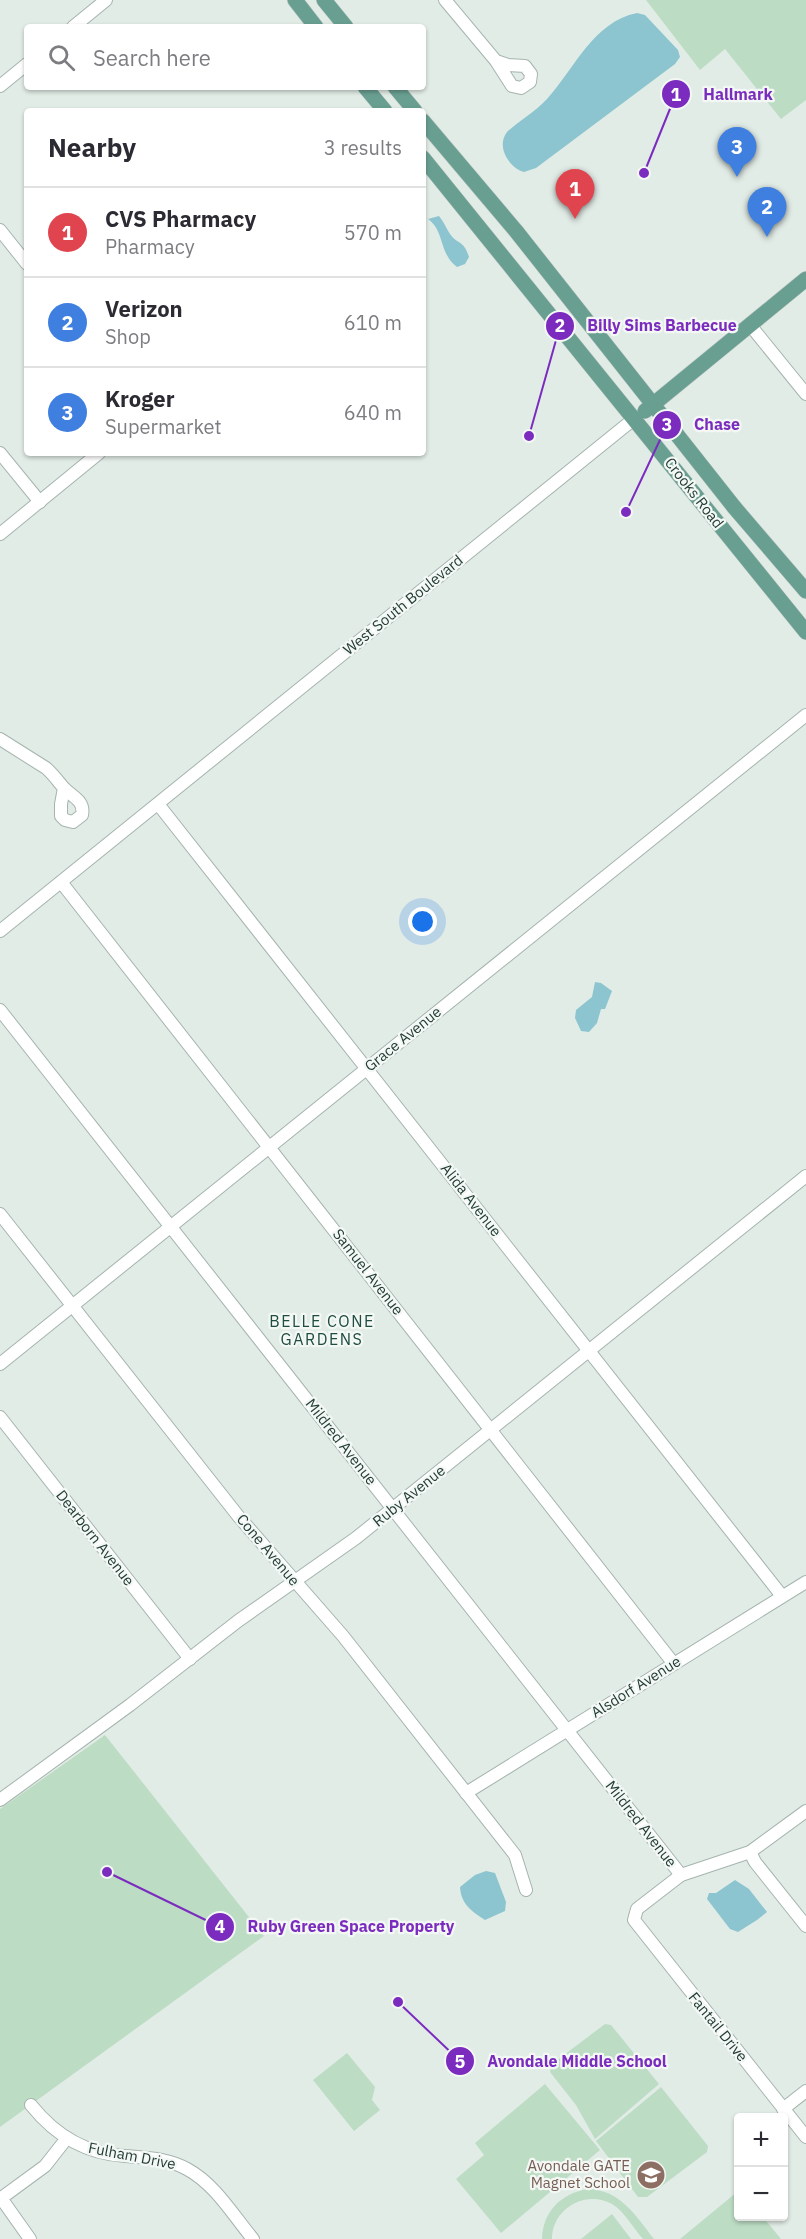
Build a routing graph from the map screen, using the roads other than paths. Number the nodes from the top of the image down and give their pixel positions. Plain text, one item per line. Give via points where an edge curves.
1 (106, 0) edge
2 (294, 0) edge
3 (324, 0) edge
4 (445, 0) edge
5 (77, 24) edge
6 (314, 24) edge
7 (344, 24) edge
8 (496, 61) dead end
9 (24, 66) edge
10 (0, 86) edge
11 (368, 90) edge
12 (398, 90) edge
13 (382, 108) edge
14 (412, 108) edge
15 (426, 125) edge
16 (426, 162) edge
17 (496, 207) junction
18 (471, 216) junction
19 (0, 230) edge
20 (24, 260) edge
21 (806, 279) edge
22 (750, 325) junction
23 (625, 370) junction
24 (603, 379) junction
25 (806, 394) edge
26 (653, 405) junction
27 (635, 418) junction
28 (686, 446) junction
29 (0, 453) edge
30 (664, 454) junction
31 (95, 456) edge
32 (40, 501) junction
33 (0, 534) edge
34 (806, 591) edge
35 (804, 629) edge
36 (806, 715) edge
37 (0, 739) edge
38 (64, 788) dead end
39 (158, 804) junction
40 (61, 882) junction
41 (0, 931) edge
42 (0, 1010) edge
43 (367, 1068) junction
44 (269, 1147) junction
45 (806, 1176) edge
46 (0, 1214) edge
47 (171, 1227) junction
48 (72, 1306) junction
49 (590, 1350) junction
50 (0, 1364) edge
51 (0, 1417) edge
52 (492, 1429) junction
53 (393, 1509) junction
54 (806, 1581) edge
55 (294, 1582) junction
56 (782, 1596) junction
57 (190, 1659) junction
58 (674, 1664) junction
59 (567, 1730) junction
60 (466, 1793) junction
61 (0, 1800) edge
62 (806, 1810) edge
63 (750, 1852) junction
64 (681, 1875) junction
65 (526, 1890) dead end
66 (806, 1926) edge
67 (806, 2091) edge
68 (31, 2105) dead end
69 (783, 2109) junction
70 (67, 2138) junction
71 (806, 2138) edge
72 (1, 2199) edge
73 (30, 2239) edge
74 (253, 2239) edge

1 - 5 street
2 - 6 main road
3 - 7 main road
4 - 8 street
9 - 10 street
11 - 13 main road
12 - 14 main road
15 - 17 main road, Crooks Road
16 - 18 main road, Crooks Road
17 - 18 main road via 480,206
17 - 23 main road, Crooks Road
18 - 24 main road, Crooks Road
19 - 20 street
21 - 22 main road, West South Boulevard
22 - 25 street
22 - 26 main road, West South Boulevard
23 - 24 main road via 614,380
23 - 26 main road, Crooks Road
24 - 27 main road, Crooks Road
26 - 27 main road, West South Boulevard
26 - 28 main road, Crooks Road
27 - 30 main road, Crooks Road
27 - 39 street, West South Boulevard
28 - 30 main road via 674,445
28 - 34 main road, Crooks Road
29 - 32 street
30 - 35 main road, Crooks Road
31 - 32 street
32 - 33 street
36 - 43 street, Grace Avenue
37 - 38 street via 46,768
39 - 40 street, West South Boulevard
39 - 43 street, Alida Avenue
40 - 41 street, West South Boulevard
40 - 44 street, Samuel Avenue
42 - 47 street, Mildred Avenue
43 - 44 street, Grace Avenue
43 - 49 street, Alida Avenue
44 - 47 street, Grace Avenue
44 - 52 street, Samuel Avenue
45 - 49 street, Ruby Avenue
46 - 48 street, Cone Avenue
47 - 48 street, Grace Avenue
47 - 53 street, Mildred Avenue
48 - 50 street, Grace Avenue
48 - 55 street, Cone Avenue
49 - 52 street, Ruby Avenue
49 - 56 street, Alida Avenue
51 - 57 street, Dearborn Avenue
52 - 53 street, Ruby Avenue
52 - 58 street, Samuel Avenue
53 - 55 street, Ruby Avenue
53 - 59 street, Mildred Avenue
54 - 56 street, Alsdorf Avenue
55 - 57 street, Ruby Avenue
55 - 60 street, Cone Avenue via 350,1645
56 - 58 street, Alsdorf Avenue
57 - 61 street, Ruby Avenue
58 - 59 street, Alsdorf Avenue
59 - 60 street, Alsdorf Avenue
59 - 64 street, Mildred Avenue
60 - 65 street, Cone Avenue via 515,1855
62 - 63 street
63 - 64 street
63 - 66 street
64 - 69 street, Fantail Drive via 637,1909 635,1924
67 - 69 street
68 - 70 street, Fulham Drive
69 - 71 street, Fantail Drive
70 - 72 street via 45,2166
70 - 74 street, Fulham Drive via 93,2150 157,2158 188,2169 215,2192
72 - 73 street

